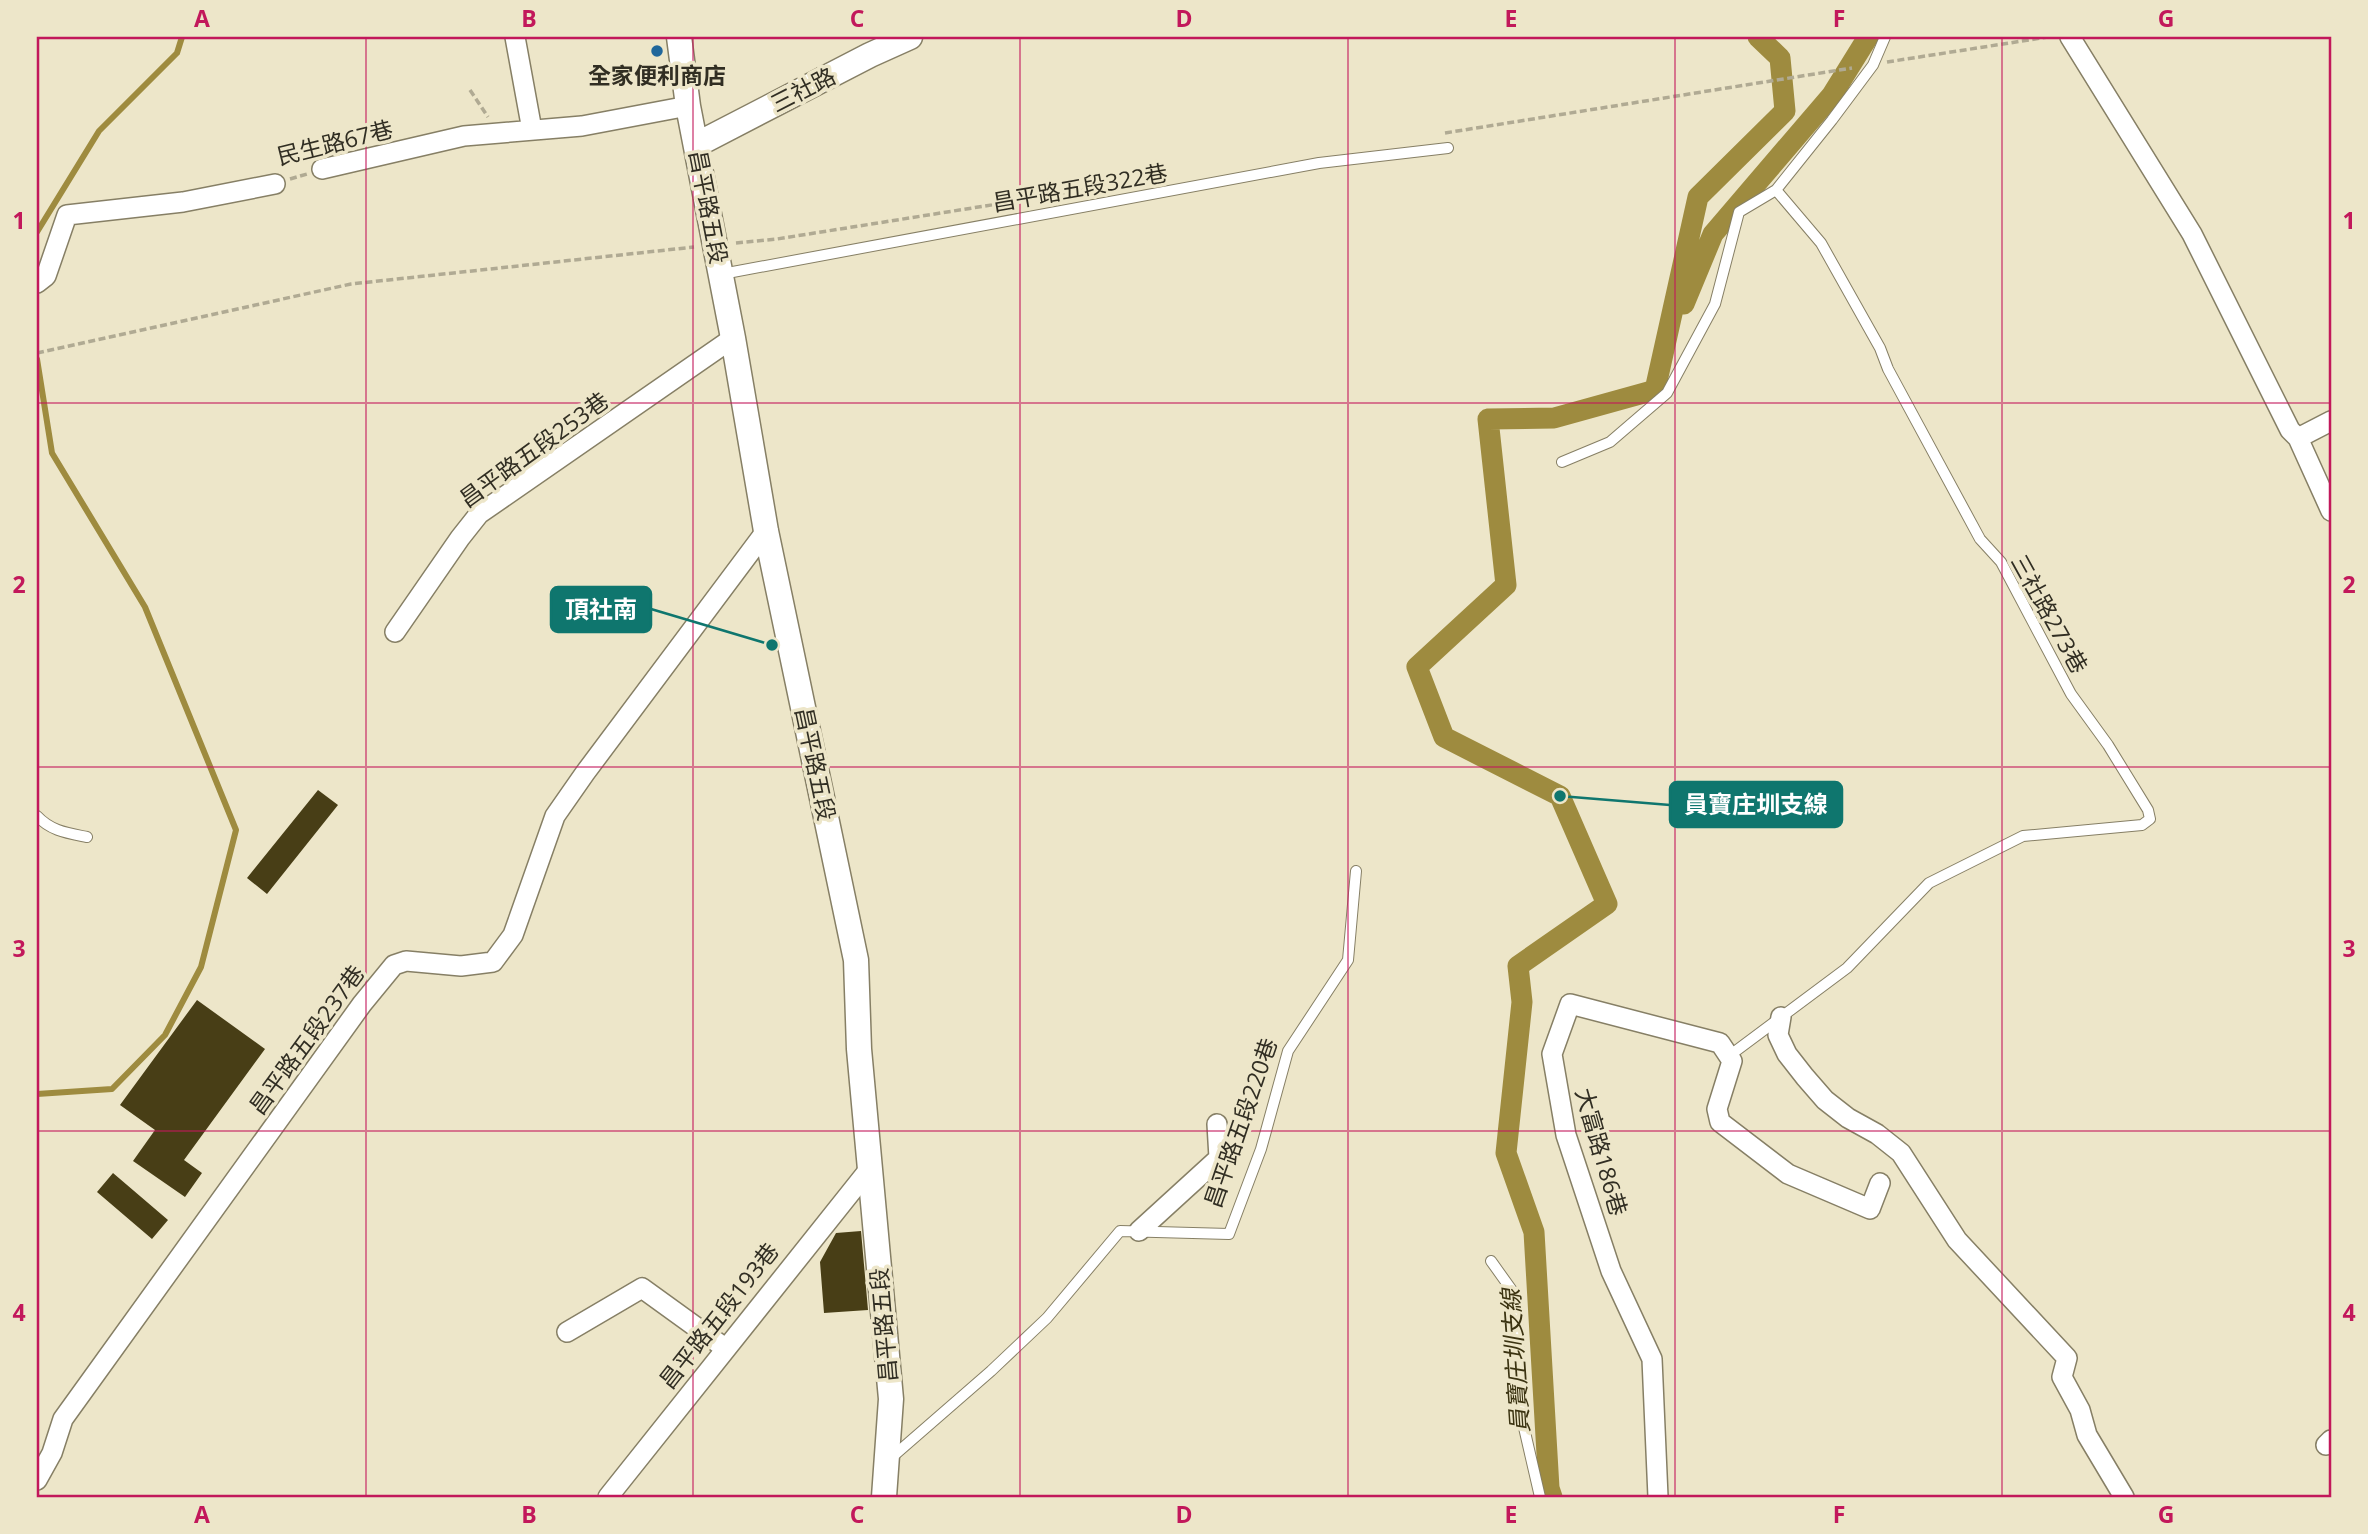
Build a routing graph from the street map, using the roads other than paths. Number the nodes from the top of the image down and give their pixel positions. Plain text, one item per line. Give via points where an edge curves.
1 (515, 37) edge
2 (680, 37) edge
3 (911, 37) edge
4 (1885, 37) edge
5 (2070, 37) edge
6 (688, 106) junction
7 (532, 130) junction
8 (696, 145) junction
9 (1448, 148) dead end
10 (322, 169) road end
11 (275, 184) road end
12 (1776, 190) junction
13 (721, 274) junction
14 (37, 283) edge
15 (733, 338) junction
16 (2331, 421) edge
17 (2298, 438) junction
18 (1562, 462) dead end
19 (2331, 511) edge
20 (766, 531) junction
21 (396, 632) dead end
22 (37, 816) edge
23 (87, 836) dead end
24 (1356, 871) dead end
25 (1781, 1017) junction
26 (1729, 1056) junction
27 (1217, 1124) dead end
28 (870, 1167) junction
29 (1880, 1183) dead end
30 (1139, 1231) junction
31 (1491, 1261) dead end
32 (567, 1332) dead end
33 (724, 1348) junction
34 (888, 1460) junction
35 (37, 1480) edge
36 (608, 1497) edge
37 (884, 1497) edge
38 (1540, 1497) edge
39 (1657, 1497) edge
40 (2124, 1497) edge

1 - 7 street
2 - 6 street, 昌平路五段
3 - 8 street, 三社路
4 - 12 lane via 1873,65
5 - 17 street via 2192,234
6 - 7 street, 民生路67巷 via 582,127
6 - 8 street, 昌平路五段
7 - 10 street, 民生路67巷 via 464,136
8 - 13 street, 昌平路五段
9 - 13 lane, 昌平路五段322巷 via 1319,163
11 - 14 street, 民生路67巷 via 183,202 67,215 46,276
12 - 18 lane via 1739,212 1715,304 1667,393 1610,442
12 - 25 lane, 三社路273巷 via 1821,243 1980,539 2001,562 2071,695 2108,745 2150,819 2142,825 2023,836 1930,883 1847,968
13 - 15 street, 昌平路五段
15 - 20 street, 昌平路五段
15 - 21 street, 昌平路五段253巷 via 480,514
16 - 17 street
17 - 19 street
20 - 28 street, 昌平路五段 via 856,960
20 - 35 street, 昌平路五段237巷 via 555,816 513,935 493,962 461,966 406,961 394,965 63,1419
22 - 23 lane via 62,832
24 - 30 lane, 昌平路五段220巷 via 1348,960 1288,1051 1261,1149 1229,1234
25 - 26 lane
25 - 40 street via 1778,1035 1805,1077 1825,1100 1901,1153 1957,1240 2067,1358 2062,1377 2087,1435
26 - 29 street via 1732,1061 1717,1109 1720,1122 1788,1174 1870,1209
26 - 39 street, 大富路186巷 via 1720,1043 1570,1004 1552,1054 1566,1135 1606,1258 1652,1359
27 - 30 street, 昌平路五段220巷 via 1219,1158
28 - 33 street, 昌平路五段193巷
28 - 34 street, 昌平路五段 via 891,1399
30 - 34 lane, 昌平路五段220巷 via 1120,1231 1047,1318
31 - 38 lane via 1516,1296 1522,1419
32 - 33 street via 642,1288
33 - 36 street, 昌平路五段193巷
34 - 37 street, 昌平路五段

